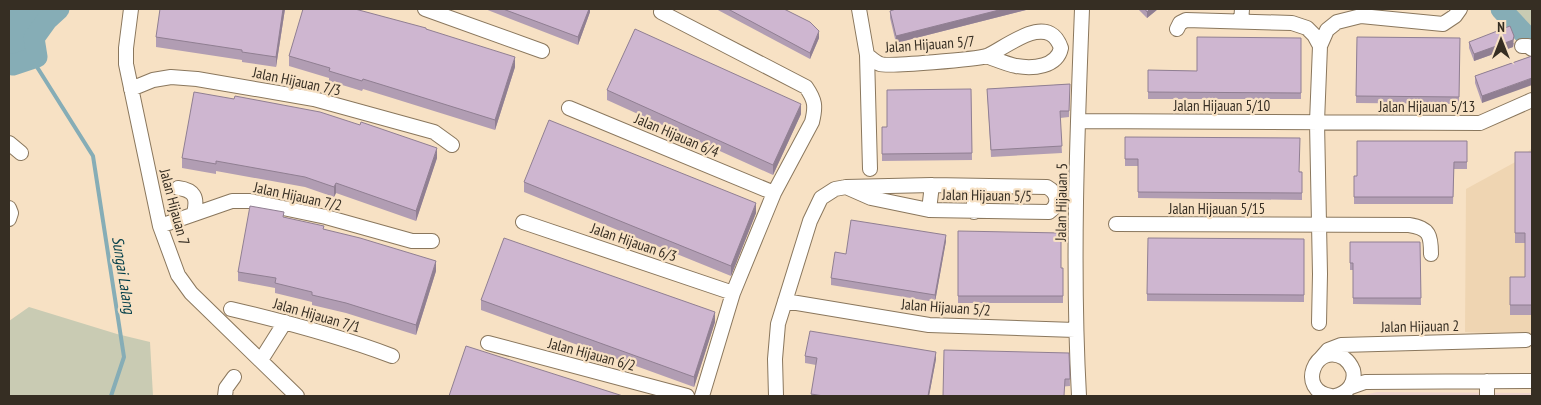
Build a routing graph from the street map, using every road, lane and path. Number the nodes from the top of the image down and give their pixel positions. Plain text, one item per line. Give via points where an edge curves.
1 (131, 9) edge
2 (425, 9) edge
3 (859, 9) edge
4 (1082, 9) edge
5 (1460, 9) edge
6 (661, 12) dead end
7 (1242, 15) edge
8 (1177, 29) dead end
9 (1320, 46) junction
10 (542, 51) dead end
11 (867, 55) junction
12 (986, 56) junction
13 (132, 89) junction
14 (1532, 100) edge
15 (569, 108) dead end
16 (1078, 122) junction
17 (1317, 122) junction
18 (9, 143) edge
19 (452, 145) dead end
20 (21, 153) dead end
21 (870, 169) dead end
22 (932, 185) junction
23 (846, 186) junction
24 (974, 186) junction
25 (178, 188) dead end
26 (774, 193) junction
27 (9, 208) edge
28 (929, 210) junction
29 (974, 212) junction
30 (194, 213) junction
31 (9, 219) edge
32 (523, 222) dead end
33 (1116, 224) dead end
34 (1319, 225) junction
35 (160, 226) junction
36 (432, 242) dead end
37 (1431, 254) dead end
38 (733, 293) junction
39 (785, 301) junction
40 (232, 309) dead end
41 (285, 322) junction
42 (1319, 323) dead end
43 (1075, 330) junction
44 (1526, 340) dead end
45 (488, 343) dead end
46 (392, 356) dead end
47 (1321, 358) junction
48 (261, 360) junction
49 (234, 377) dead end
50 (1487, 381) junction
51 (1532, 381) edge
52 (1351, 386) junction
53 (1324, 395) edge
54 (224, 396) edge
55 (297, 396) edge
56 (687, 396) edge
57 (702, 396) edge
58 (776, 396) edge
59 (1079, 396) edge
60 (1336, 396) edge
61 (1487, 396) edge

1 - 13 street, Jalan Hijauan 7 via 126,64
2 - 10 street
3 - 11 street, Jalan Hijauan 5/7
4 - 16 street, Jalan Hijauan 5
5 - 9 street via 1443,24 1361,16 1337,22 1327,30
6 - 26 street via 806,87 813,96 812,122
7 - 8 street via 1186,20
7 - 9 street via 1307,28
9 - 17 street
11 - 12 street, Jalan Hijauan 5/7 via 880,64 889,65
11 - 21 street
12 - 12 street, Jalan Hijauan 5/7 via 1012,40 1041,32 1055,36 1061,48 1056,60 1050,64 1032,66 1016,66
13 - 19 street, Jalan Hijauan 7/3 via 171,77 217,82 314,99 434,132
13 - 35 street, Jalan Hijauan 7
14 - 17 street, Jalan Hijauan 5/13 via 1480,123
15 - 26 street, Jalan Hijauan 6/4
16 - 17 street, Jalan Hijauan 5/10
16 - 43 street, Jalan Hijauan 5
17 - 34 street
18 - 20 street
22 - 23 street, Jalan Hijauan 5/5
22 - 24 street, Jalan Hijauan 5/5
22 - 28 street
23 - 28 street, Jalan Hijauan 5/5 via 871,198
23 - 39 street, Jalan Hijauan 5/5 via 821,198 810,221
24 - 29 street
24 - 29 street, Jalan Hijauan 5/5 via 1047,187 1053,191 1057,201 1048,212
25 - 30 street via 187,189 194,195 197,204
26 - 38 street
27 - 31 street
28 - 29 street, Jalan Hijauan 5/5
30 - 35 street, Jalan Hijauan 7/2
30 - 36 street, Jalan Hijauan 7/2 via 232,201 250,201 326,217 412,241
32 - 38 street, Jalan Hijauan 6/3
33 - 34 street, Jalan Hijauan 5/15
34 - 37 street, Jalan Hijauan 5/15 via 1419,226 1428,232
34 - 42 street
35 - 48 street, Jalan Hijauan 7 via 178,275 191,293
38 - 57 street
39 - 43 street, Jalan Hijauan 5/2 via 929,325
39 - 58 street, Jalan Hijauan 5/5 via 775,345
40 - 41 street, Jalan Hijauan 7/1
41 - 46 street, Jalan Hijauan 7/1
41 - 48 street
43 - 59 street, Jalan Hijauan 5
44 - 47 street, Jalan Hijauan 2 via 1340,345 1328,350
45 - 56 street, Jalan Hijauan 6/2
47 - 52 street via 1334,355 1347,360 1354,373
47 - 53 street via 1312,376
48 - 55 street, Jalan Hijauan 7
49 - 54 street
50 - 51 street
50 - 52 street via 1365,382
50 - 61 street
52 - 60 street

